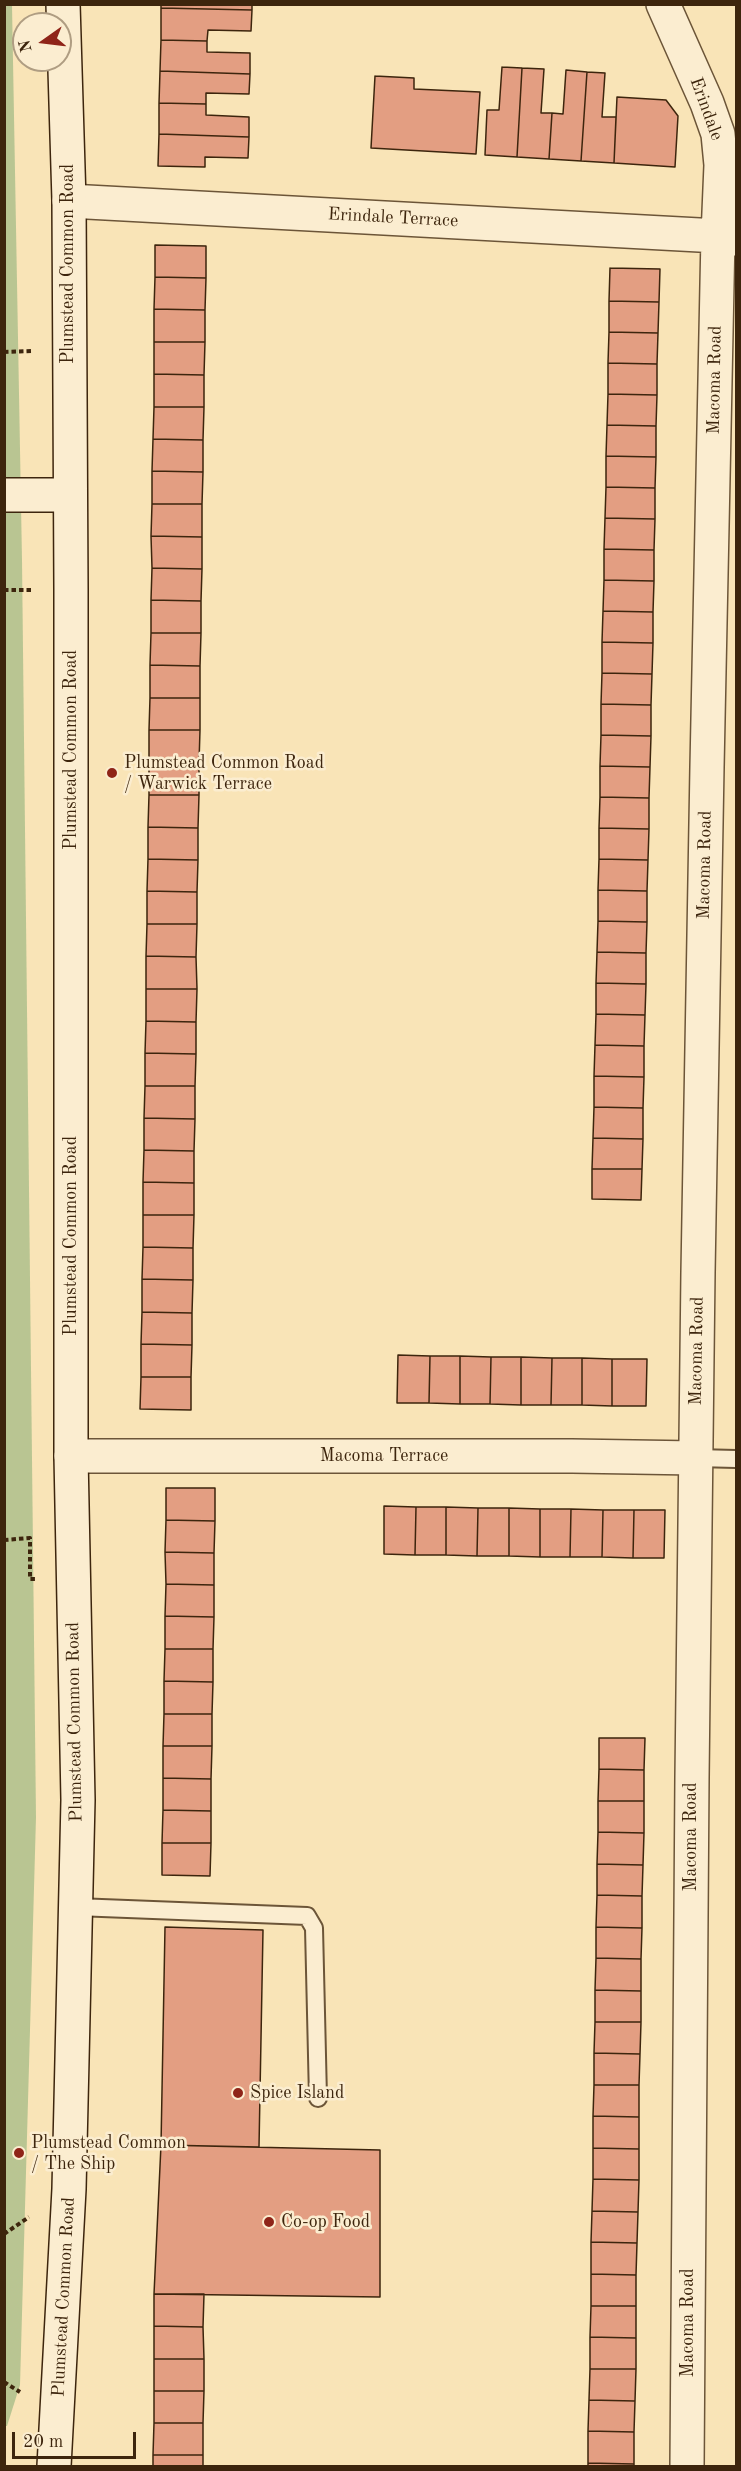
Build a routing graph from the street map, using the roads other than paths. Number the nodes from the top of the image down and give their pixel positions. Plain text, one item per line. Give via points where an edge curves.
1 (63, 4) edge
2 (663, 4) edge
3 (69, 201) junction
4 (727, 238) edge
5 (4, 495) edge
6 (70, 495) junction
7 (71, 1456) junction
8 (696, 1458) junction
9 (736, 1459) edge
10 (76, 1907) junction
11 (318, 2098) dead end
12 (54, 2466) edge
13 (687, 2466) edge

1 - 3 street, Plumstead Common Road
2 - 4 street, Erindale via 718,134
3 - 4 street, Erindale Terrace
3 - 6 street, Plumstead Common Road
4 - 8 street, Macoma Road via 706,768
5 - 6 street
6 - 7 street, Plumstead Common Road
7 - 8 street, Macoma Terrace
7 - 10 street, Plumstead Common Road via 78,1800
8 - 9 lane
8 - 13 street, Macoma Road
10 - 11 lane via 307,1916 314,1928
10 - 12 street, Plumstead Common Road via 69,2201

